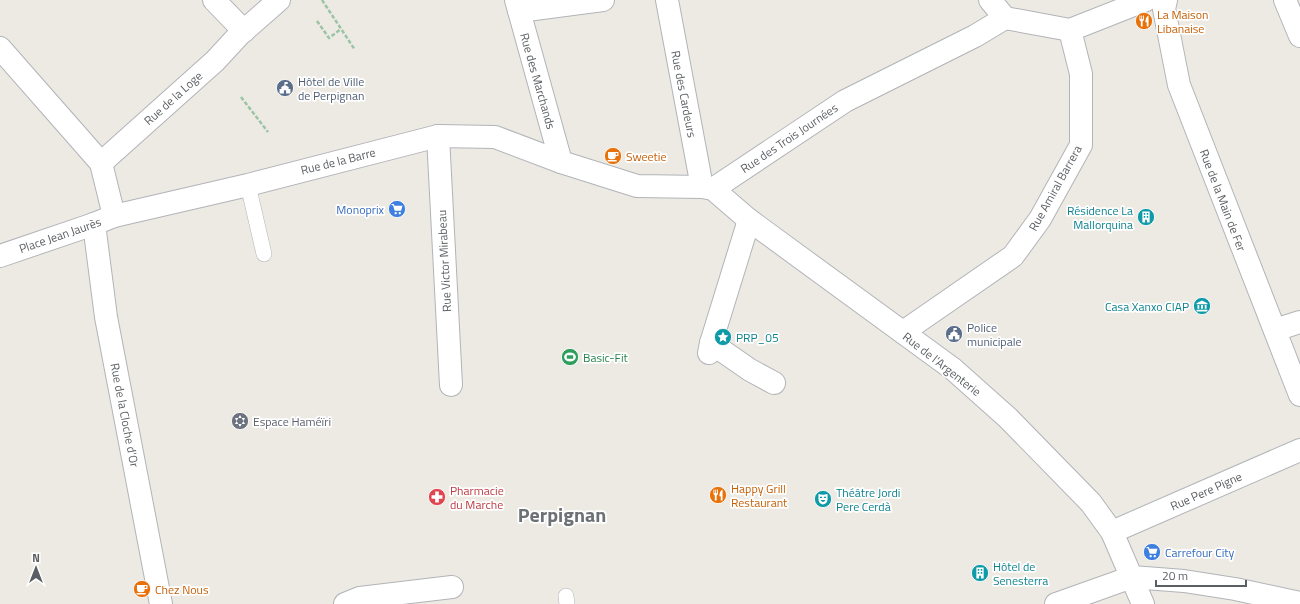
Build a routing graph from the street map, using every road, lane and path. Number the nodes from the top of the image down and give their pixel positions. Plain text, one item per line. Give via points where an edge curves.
1 (214, 0) edge
2 (279, 0) edge
3 (322, 0) edge
4 (603, 0) edge
5 (667, 0) edge
6 (990, 0) edge
7 (1146, 0) edge
8 (1166, 0) edge
9 (1285, 0) edge
10 (517, 6) edge
11 (1005, 18) junction
12 (317, 21) dead end
13 (341, 29) junction
14 (1070, 30) junction
15 (244, 31) junction
16 (1300, 36) edge
17 (0, 48) edge
18 (355, 50) dead end
19 (241, 97) dead end
20 (268, 132) dead end
21 (438, 136) junction
22 (561, 162) junction
23 (101, 163) junction
24 (248, 185) junction
25 (707, 188) junction
26 (114, 216) junction
27 (749, 220) junction
28 (94, 224) junction
29 (264, 254) dead end
30 (0, 256) edge
31 (1300, 322) edge
32 (1275, 330) junction
33 (903, 332) junction
34 (774, 383) dead end
35 (451, 385) dead end
36 (1300, 395) edge
37 (1300, 450) edge
38 (1112, 532) junction
39 (1132, 577) junction
40 (452, 587) dead end
41 (389, 599) edge
42 (161, 604) edge
43 (344, 604) edge
44 (1056, 604) edge
45 (1142, 604) edge
46 (1300, 604) edge

1 - 15 street
2 - 15 street, Rue de la Loge
3 - 13 path
4 - 10 street
5 - 25 street, Rue des Cardeurs
6 - 11 street
7 - 14 street
8 - 32 street, Rue de la Main de Fer via 1164,9 1179,85
9 - 16 street
10 - 22 street, Rue des Marchands
11 - 14 street
11 - 25 street, Rue des Trois Journées via 976,36 845,101
12 - 13 path via 329,38
13 - 18 path
14 - 33 street, Rue Amiral Barrera via 1082,74 1081,146 1040,219 1013,256
15 - 23 street, Rue de la Loge
17 - 23 street
19 - 20 path
21 - 22 street, Rue de la Barre via 496,137
21 - 24 street, Rue de la Barre
21 - 35 street, Rue Victor Mirabeau
22 - 25 street via 637,186
23 - 26 street, Place Jean Jaurès
24 - 26 street, Rue de la Barre
24 - 29 lane
25 - 27 street, Rue de l'Argenterie
26 - 28 street, Place Jean Jaurès
27 - 33 street, Rue de l'Argenterie
27 - 34 street via 710,348
28 - 30 street, Place Jean Jaurès
28 - 42 street, Rue de la Cloche d'Or via 106,317
31 - 32 street
32 - 36 street, Rue de la Main de Fer
33 - 38 street, Rue de l'Argenterie via 953,369 1008,418 1092,503
37 - 38 street, Rue Pere Pigne
38 - 39 street, Rue de l'Argenterie
39 - 44 street
39 - 45 street, Rue de l'Argenterie
39 - 46 street via 1184,581 1235,589
40 - 41 street
41 - 43 street via 360,598

